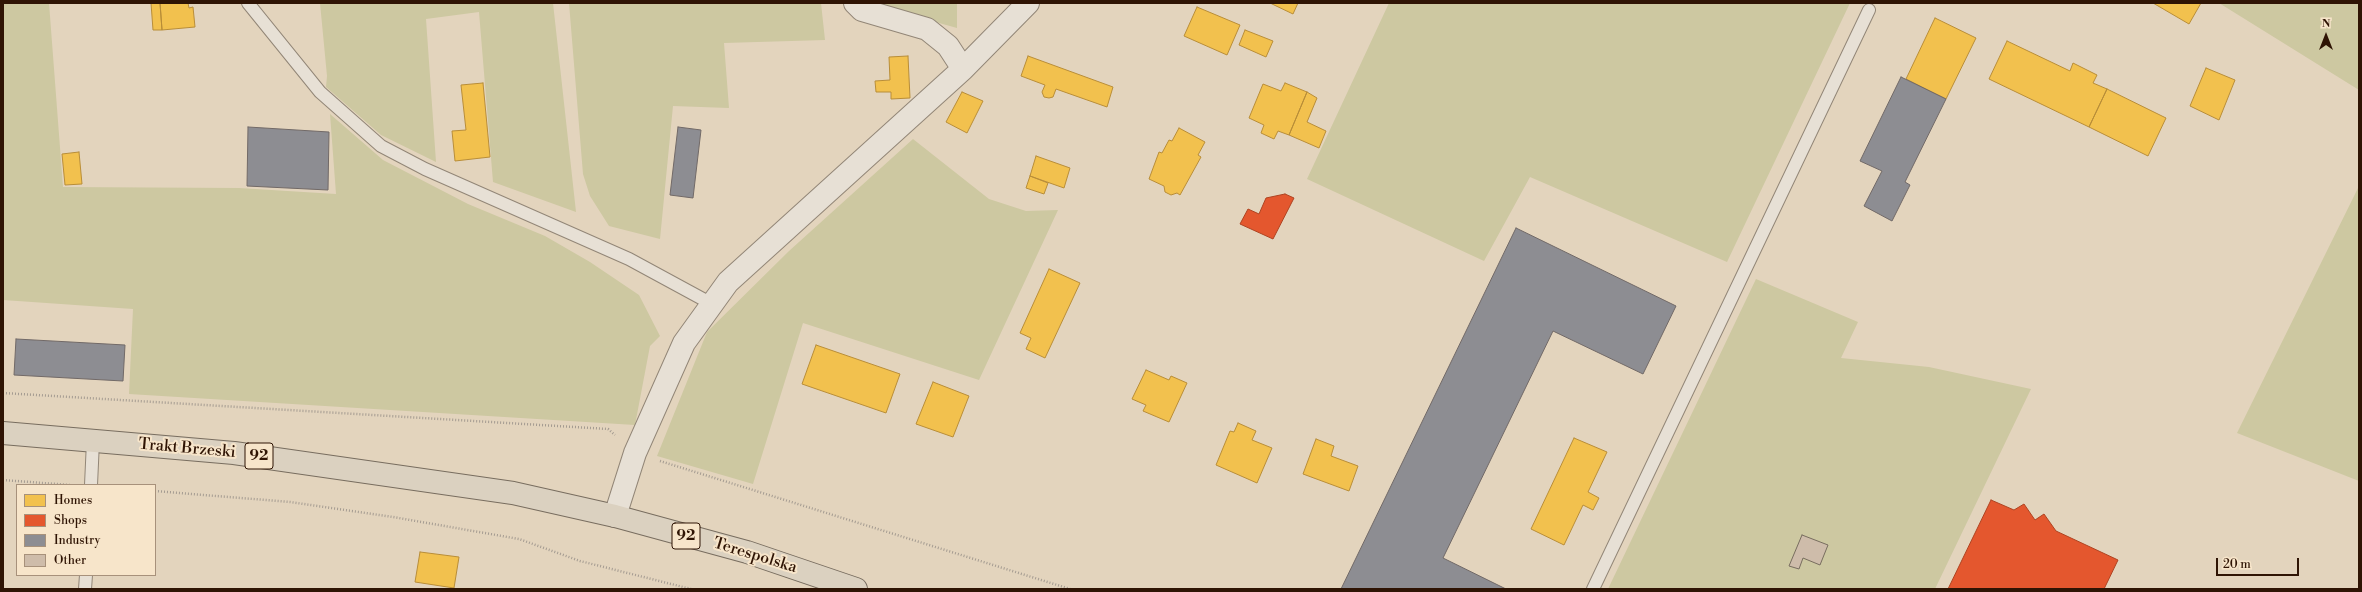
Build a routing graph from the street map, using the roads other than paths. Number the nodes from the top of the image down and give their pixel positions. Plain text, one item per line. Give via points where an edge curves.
1 (248, 3) edge
2 (855, 3) edge
3 (1028, 3) edge
4 (1869, 10) dead end
5 (962, 69) junction
6 (712, 304) junction
7 (3, 433) edge
8 (93, 441) junction
9 (91, 484) edge
10 (513, 493) joint
11 (615, 516) junction
12 (86, 576) edge
13 (85, 589) edge
14 (856, 589) edge
15 (1593, 589) edge

1 - 6 lane via 320,92 381,146 425,169 629,259
2 - 5 street via 862,10 927,29 948,46
3 - 5 street
4 - 15 lane
5 - 6 street via 728,282
6 - 11 street via 684,343 634,453
7 - 8 main road, Trakt Brzeski / 92
8 - 9 lane
8 - 10 main road, Trakt Brzeski / 92 via 234,453
10 - 11 main road, Terespolska / 92
11 - 14 main road, Terespolska / 92 via 747,552
12 - 13 lane

